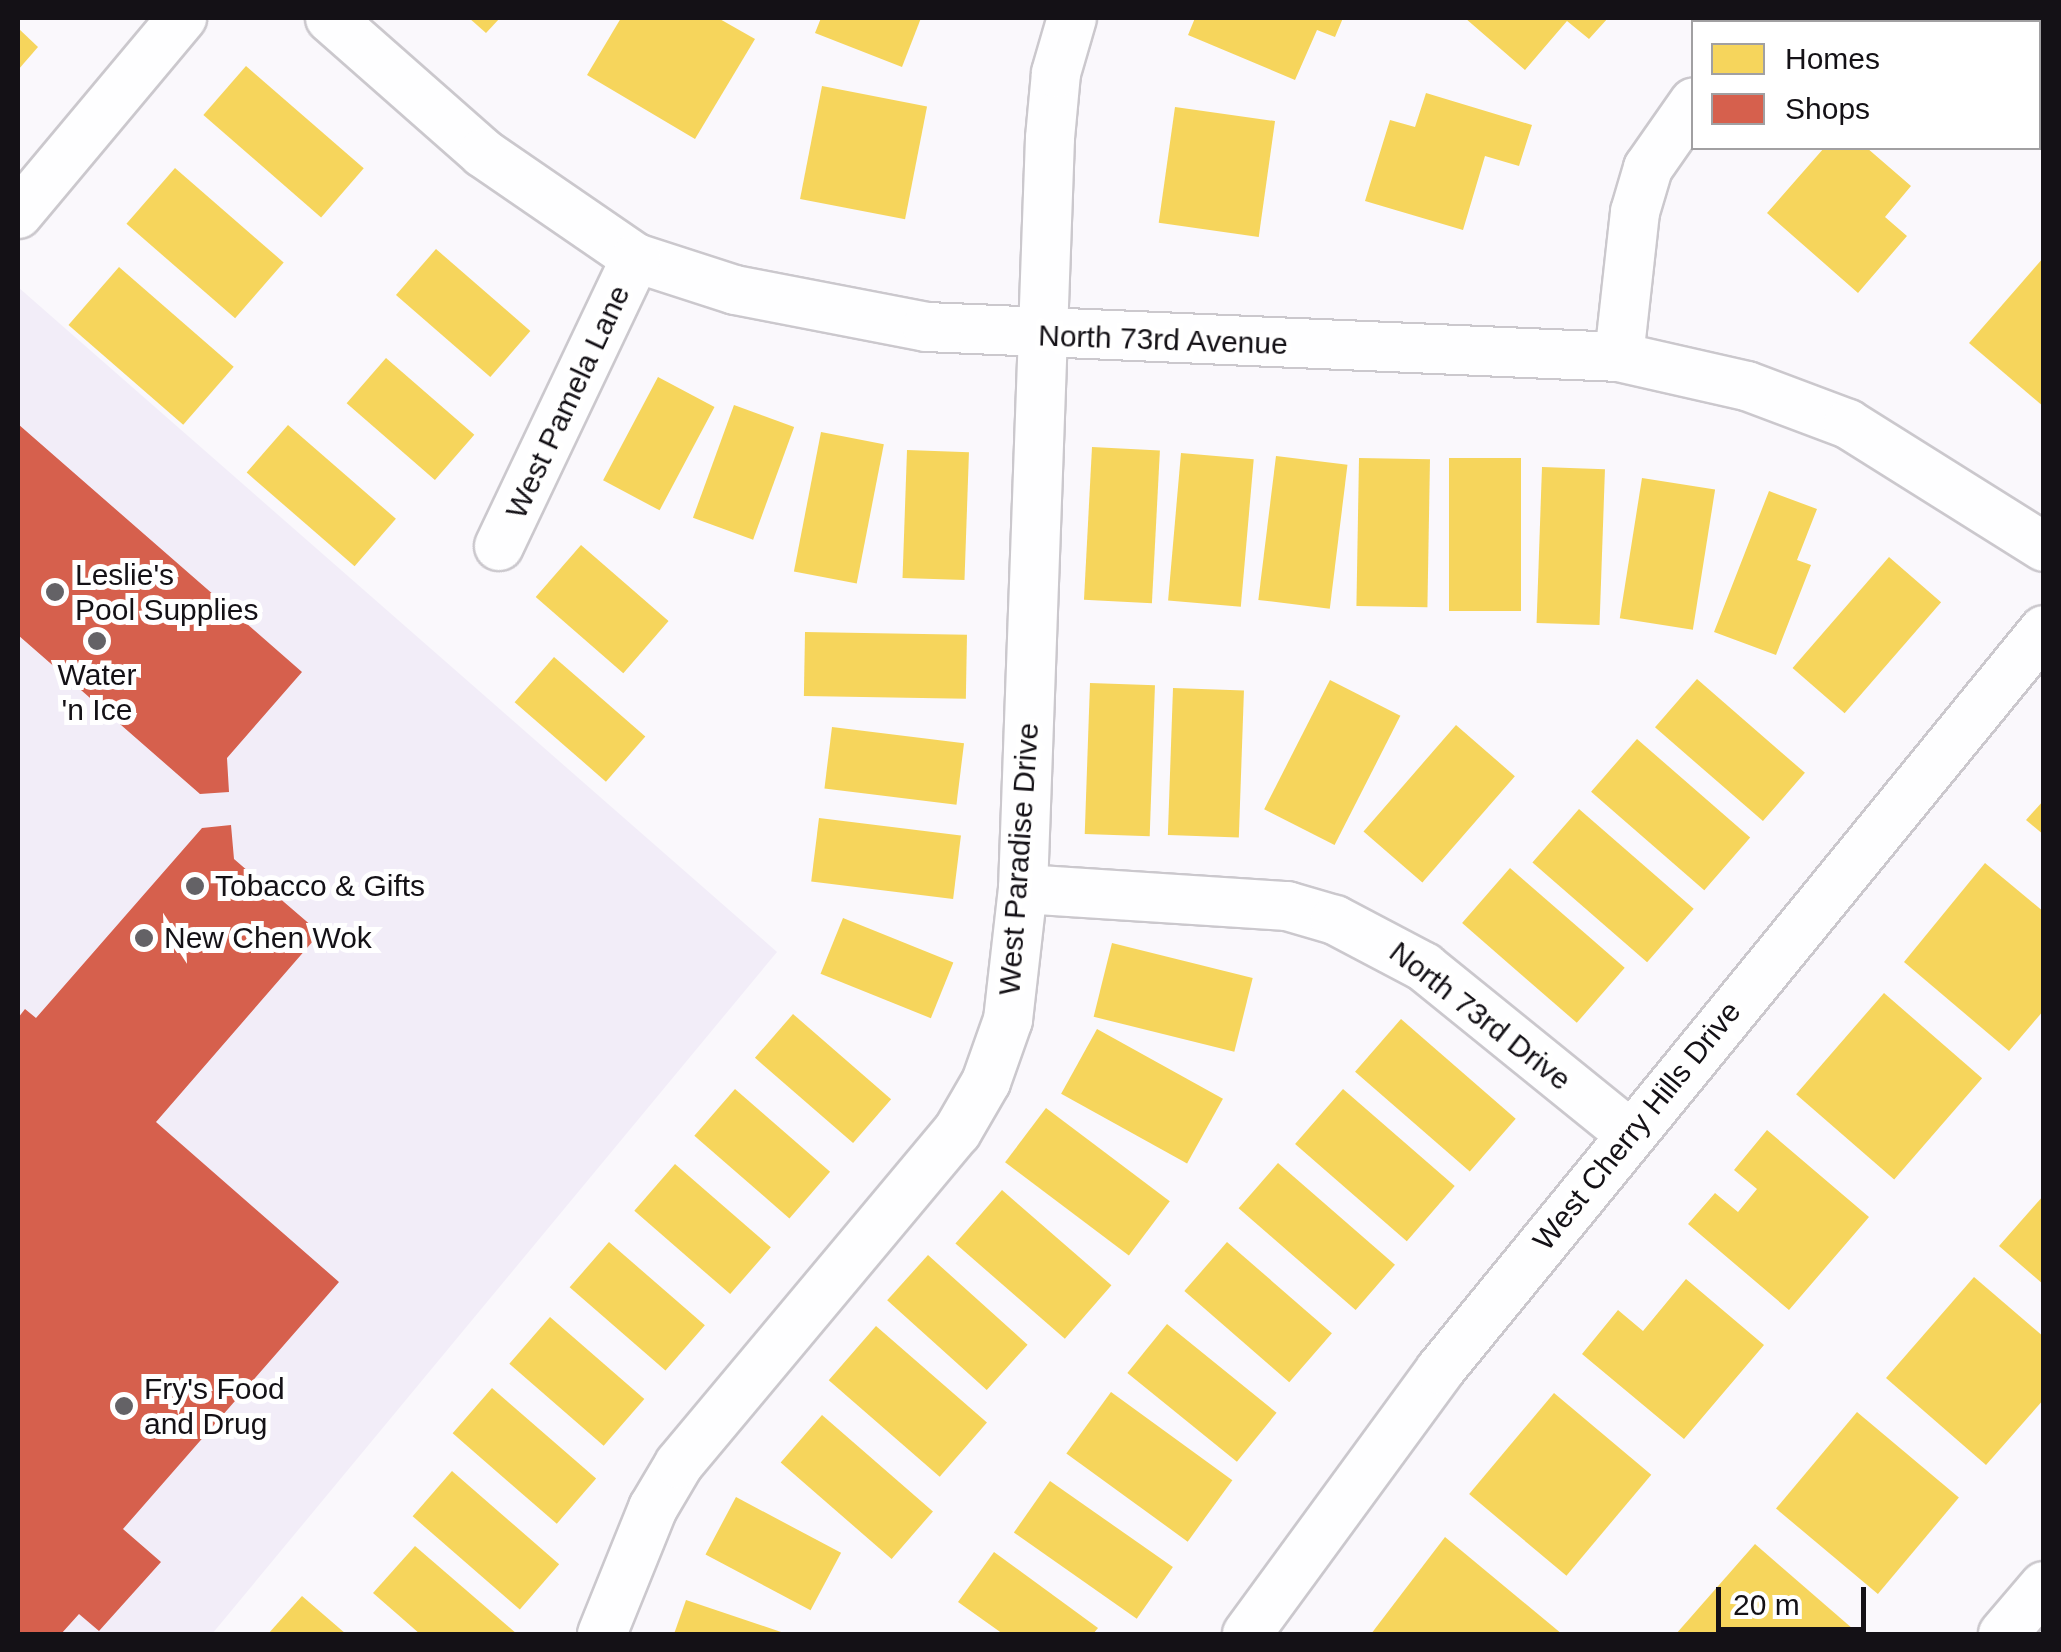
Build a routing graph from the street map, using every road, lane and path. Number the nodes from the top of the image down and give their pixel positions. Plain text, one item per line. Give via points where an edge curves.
1 (182, 18) edge
2 (330, 18) edge
3 (1072, 18) edge
4 (1691, 106) edge
5 (18, 214) edge
6 (636, 258) junction
7 (1040, 335) junction
8 (1619, 357) junction
9 (499, 546) dead end
10 (2044, 546) edge
11 (2044, 630) edge
12 (1022, 890) junction
13 (1630, 1134) junction
14 (2044, 1586) edge
15 (602, 1634) edge
16 (1247, 1634) edge
17 (2004, 1634) edge

1 - 5 street
2 - 6 street, North 73rd Avenue via 484,152
3 - 7 street, West Paradise Drive via 1056,73
4 - 8 street via 1648,168 1635,212
6 - 7 street, North 73rd Avenue via 830,311
6 - 9 street, West Pamela Lane
7 - 8 street, North 73rd Avenue
7 - 12 street, West Paradise Drive
8 - 10 street, North 73rd Avenue via 1747,386 1848,424
11 - 13 street, West Cherry Hills Drive
12 - 13 street, North 73rd Drive via 1287,906 1335,920 1424,968
12 - 15 street, West Paradise Drive via 1008,1020 986,1082 957,1132 680,1464 653,1508
13 - 16 street, West Cherry Hills Drive via 1440,1370
14 - 17 street

